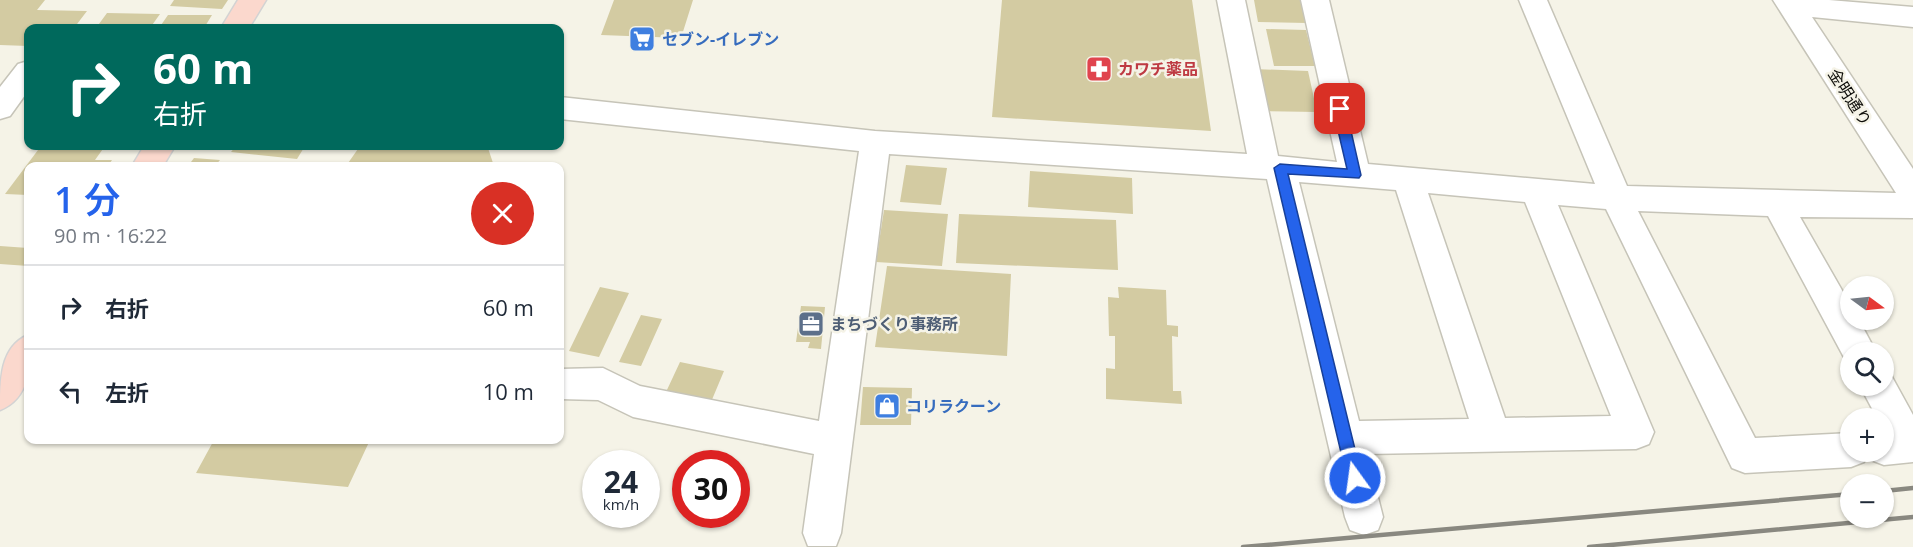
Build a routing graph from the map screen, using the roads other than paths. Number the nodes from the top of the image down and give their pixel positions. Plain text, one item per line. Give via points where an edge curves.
1 (252, 0) edge
2 (1231, 0) edge
3 (1315, 0) edge
4 (1533, 0) edge
5 (1789, 3) edge
6 (1913, 18) edge
7 (237, 24) edge
8 (0, 64) edge
9 (24, 66) edge
10 (24, 76) edge
11 (0, 108) edge
12 (564, 108) edge
13 (875, 142) junction
14 (1273, 168) junction
15 (1354, 175) junction
16 (1408, 179) junction
17 (1536, 191) junction
18 (1913, 194) edge
19 (1616, 198) junction
20 (1777, 204) junction
21 (1913, 206) edge
22 (1853, 342) edge
23 (24, 356) edge
24 (564, 384) edge
25 (0, 394) edge
26 (1894, 415) edge
27 (1492, 435) junction
28 (1345, 438) junction
29 (836, 441) junction
30 (1894, 447) edge
31 (1840, 451) edge
32 (1364, 517) dead end
33 (822, 533) dead end

1 - 7 main road
2 - 14 street
3 - 15 street
4 - 19 street
5 - 6 street
5 - 18 street, 金明通り
8 - 9 street
10 - 11 street
12 - 13 street
13 - 14 street
13 - 29 street
14 - 15 street
14 - 28 street
15 - 16 street
16 - 17 street
16 - 27 street
17 - 19 street
17 - 27 street via 1636,432
19 - 20 street
19 - 31 street via 1745,456
20 - 21 street
20 - 22 street
23 - 25 main road
24 - 29 street via 603,384 633,401
26 - 30 street via 1911,446
27 - 28 street
28 - 32 street
29 - 33 street

